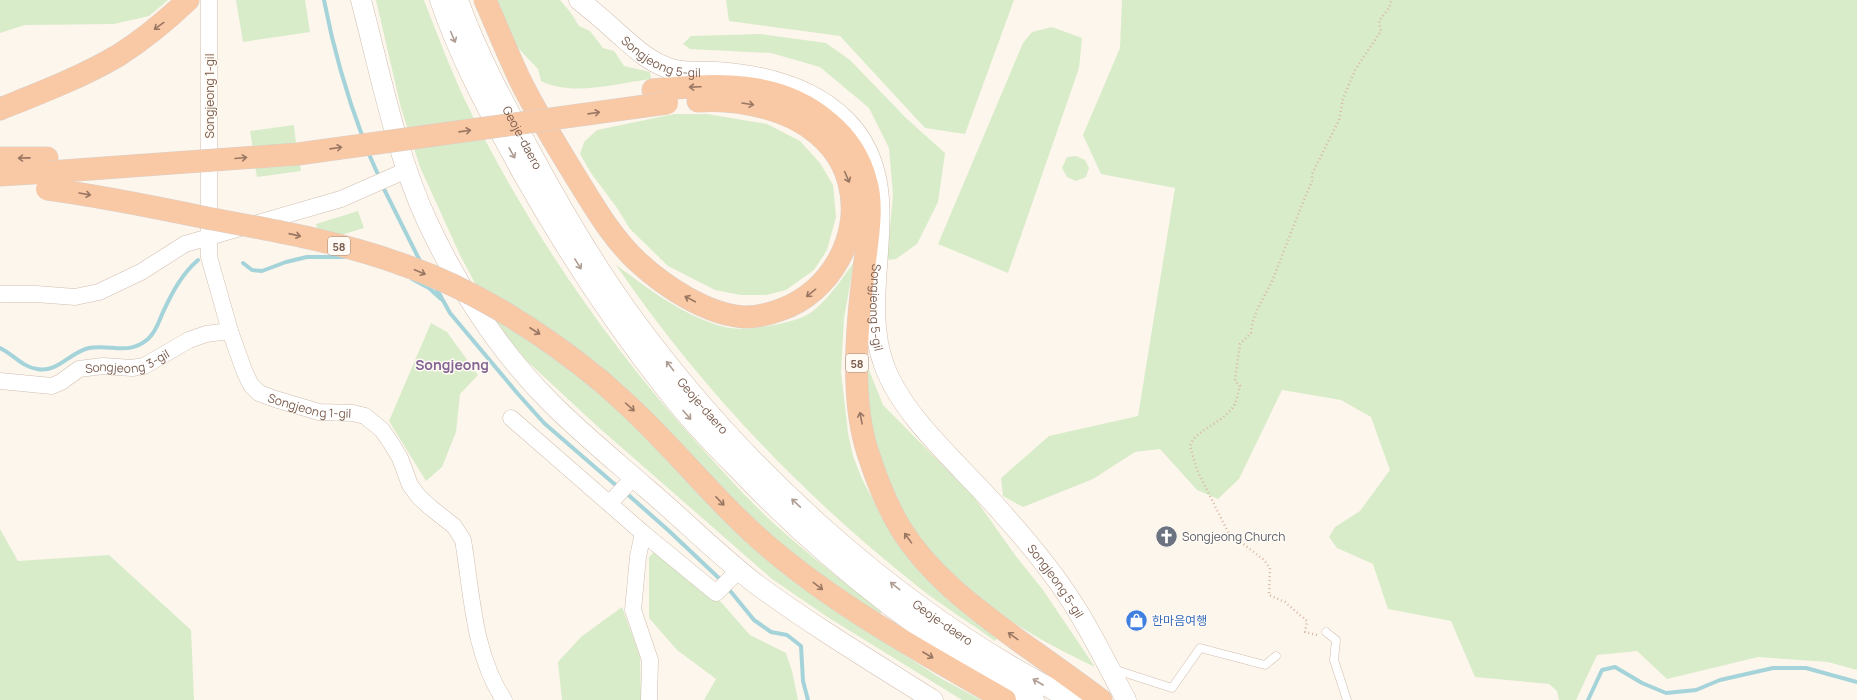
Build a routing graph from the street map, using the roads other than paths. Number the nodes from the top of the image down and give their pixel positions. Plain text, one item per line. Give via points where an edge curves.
1 (188, 0) edge
2 (210, 0) edge
3 (361, 0) edge
4 (440, 0) edge
5 (458, 0) edge
6 (485, 0) edge
7 (579, 0) edge
8 (660, 97) junction
9 (0, 109) edge
10 (0, 158) edge
11 (48, 173) junction
12 (401, 173) junction
13 (0, 175) edge
14 (0, 185) edge
15 (209, 237) junction
16 (2, 294) dead end
17 (230, 331) junction
18 (0, 381) edge
19 (511, 418) dead end
20 (634, 477) junction
21 (610, 503) junction
22 (643, 533) junction
23 (739, 570) junction
24 (1326, 632) road end
25 (1276, 656) dead end
26 (1108, 668) junction
27 (504, 700) edge
28 (649, 700) edge
29 (933, 700) edge
30 (1005, 700) edge
31 (1034, 700) edge
32 (1073, 700) edge
33 (1101, 700) edge
34 (1126, 700) edge
35 (1347, 700) edge

1 -> 9 highway via 167,20 119,55 63,83
2 - 15 street, Songjeong 1-gil
3 - 12 street
4 -> 31 street, Geoje-daero via 451,34 480,96 547,215 614,320 669,394 757,490 855,577 905,617 962,657
32 -> 5 street, Geoje-daero via 1038,683 916,602 813,518 770,479 719,424 627,310 559,206 494,82
8 -> 6 highway via 749,103 785,113 816,131 828,143 840,160 849,183 852,205 850,225 837,265 810,295 770,314 746,317 731,315 691,299 663,283 636,261 606,224 568,165 521,82
7 - 26 street, Songjeong 5-gil via 641,54 657,64 671,70 716,72 769,80 797,89 823,103 846,122 863,143 872,164 880,199 874,324 878,349 885,369 910,411 1003,513 1056,580 1077,610
8 - 11 highway, 58 via 153,152
11 -> 8 highway, 58, bridge via 298,154
33 -> 8 highway, 58 via 973,607 947,584 901,529 884,493 867,451 859,408 856,369 869,219 867,183 856,156 841,133 808,106 761,89 692,86
11 -> 10 highway, 58
11 - 13 highway, 58
11 - 14 highway, 58
11 -> 30 highway, 58, bridge via 82,194 266,229 330,243 399,263 456,287 503,311 568,354 601,381 637,414 735,516 772,550 826,592 878,626
12 - 15 street via 341,199
12 - 20 street via 444,254 502,348 552,404
15 - 16 street via 185,244 140,272 99,292 75,297
15 - 17 street, Songjeong 1-gil via 209,257
17 - 18 street, Songjeong 3-gil via 206,334 189,340 144,366 79,369 52,386
17 - 27 street, Songjeong 1-gil via 245,373 259,393 319,412 353,412 365,416 382,430 404,465 410,485 419,497 454,526 463,540 478,637 484,658
19 - 21 street
20 - 21 street
20 - 23 street
21 - 22 street
22 - 23 street via 716,593
22 - 28 street via 633,610 650,660
23 - 29 street via 794,612
24 - 35 lane via 1336,640 1334,660
25 - 26 lane via 1264,665 1200,648 1172,688
26 - 34 street, Songjeong 5-gil

